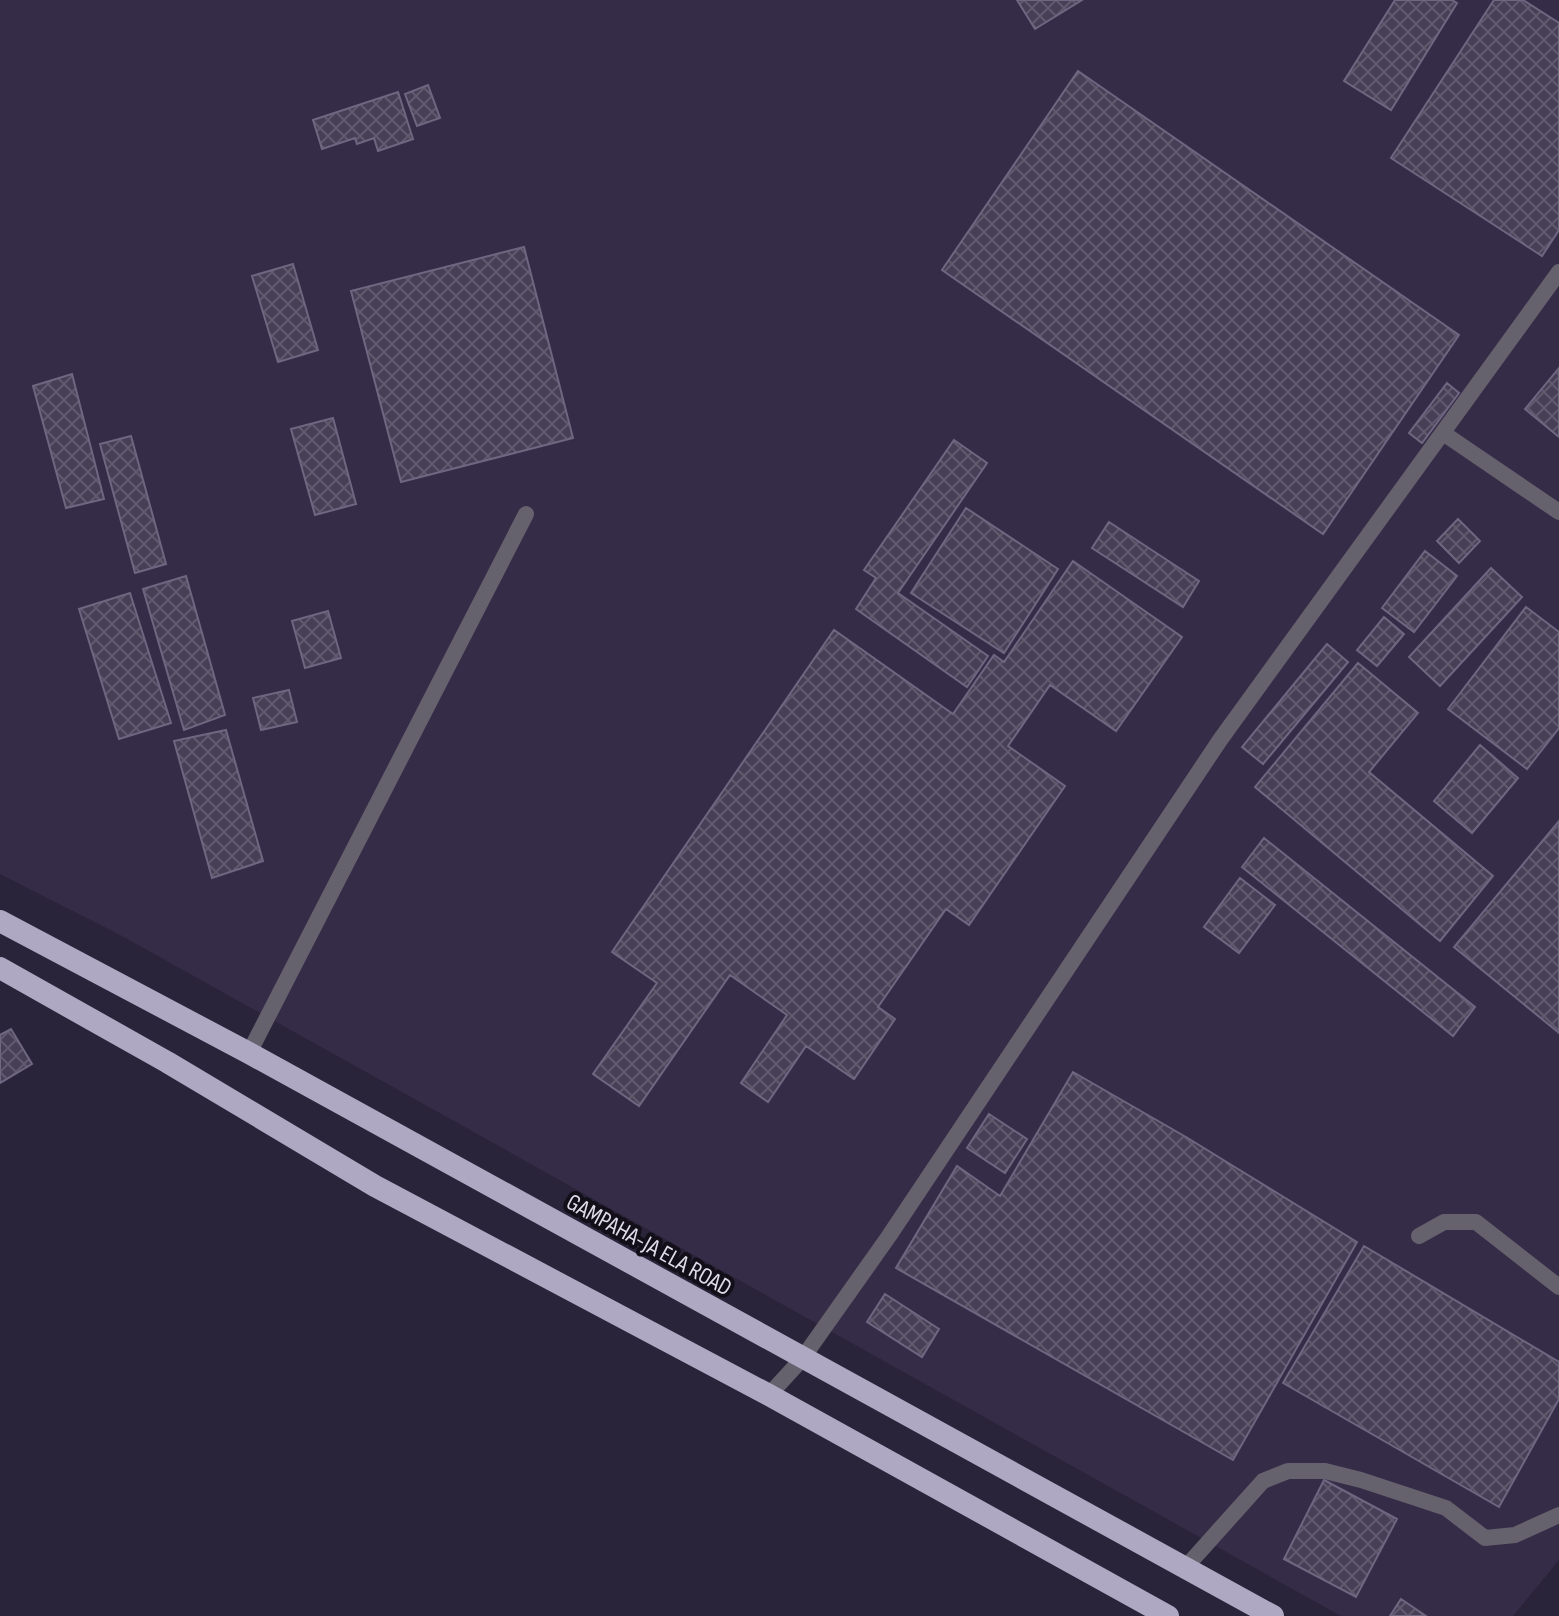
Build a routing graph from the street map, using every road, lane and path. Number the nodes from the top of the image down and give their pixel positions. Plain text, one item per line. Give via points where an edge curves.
1 (1559, 272) edge
2 (1443, 433) junction
3 (1559, 512) edge
4 (526, 514) dead end
5 (0, 921) edge
6 (0, 968) edge
7 (249, 1053) junction
8 (1419, 1236) dead end
9 (1559, 1287) edge
10 (802, 1359) junction
11 (769, 1395) junction
12 (1559, 1515) edge
13 (1185, 1568) junction
14 (1168, 1616) edge
15 (1273, 1616) edge

1 - 2 lane
2 - 3 lane
2 - 10 lane via 1220,740
4 - 7 lane
5 - 7 highway, GAMPAHA-JA ELA ROAD
6 - 11 highway via 375,1186
7 - 10 highway, GAMPAHA-JA ELA ROAD
8 - 9 lane via 1444,1222 1476,1222
10 - 11 lane
10 - 13 highway, GAMPAHA-JA ELA ROAD
11 - 14 highway
12 - 13 lane via 1515,1535 1485,1538 1446,1508 1325,1471 1288,1471 1263,1481
13 - 15 highway, GAMPAHA-JA ELA ROAD

